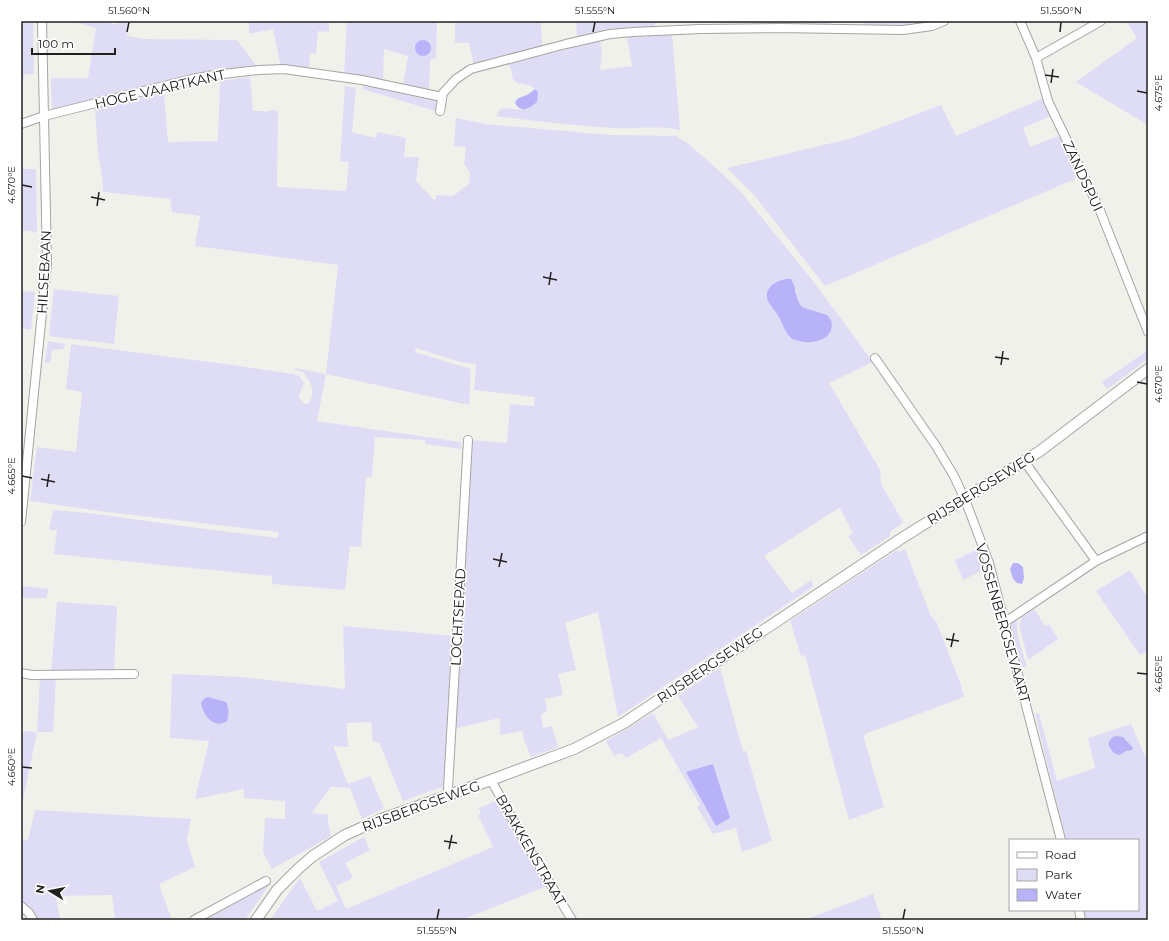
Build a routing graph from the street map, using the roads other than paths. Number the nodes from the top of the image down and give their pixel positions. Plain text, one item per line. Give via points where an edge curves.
1 (42, 21) edge
2 (944, 21) edge
3 (1020, 21) edge
4 (1101, 21) edge
5 (1036, 58) junction
6 (442, 97) junction
7 (440, 111) dead end
8 (44, 116) junction
9 (21, 124) edge
10 (1148, 332) edge
11 (875, 358) dead end
12 (1148, 369) edge
13 (468, 440) dead end
14 (1024, 461) junction
15 (965, 498) junction
16 (21, 522) edge
17 (1148, 536) edge
18 (1096, 561) junction
19 (1005, 622) junction
20 (21, 673) edge
21 (134, 674) dead end
22 (491, 780) junction
23 (449, 794) junction
24 (1062, 839) edge
25 (266, 881) dead end
26 (21, 906) edge
27 (33, 920) edge
28 (194, 920) edge
29 (256, 920) edge
30 (572, 920) edge

1 - 8 street, HILSEBAAN
2 - 6 street via 932,26 903,30 701,29 610,34 471,69 456,79
3 - 5 street, ZANDSPUI
4 - 5 street
5 - 10 street, ZANDSPUI via 1048,101 1099,208
6 - 7 street
6 - 8 street, HOGE VAARTKANT via 362,80 284,69 260,70 192,79
8 - 9 street, HOGE VAARTKANT
8 - 16 street, HILSEBAAN via 47,263
11 - 15 street, VOSSENBERGSEVAART via 936,446
12 - 14 main road, RIJSBERGSEWEG
13 - 23 street, LOCHTSEPAD
14 - 15 main road, RIJSBERGSEWEG
14 - 18 street
15 - 19 street, VOSSENBERGSEVAART via 989,563
15 - 22 main road, RIJSBERGSEWEG via 624,723 574,749
17 - 18 street
18 - 19 street
19 - 24 street, VOSSENBERGSEVAART
20 - 21 street
22 - 23 main road, RIJSBERGSEWEG
22 - 30 street, BRAKKENSTRAAT
23 - 29 main road, RIJSBERGSEWEG via 346,835 313,856 277,890
25 - 28 street
26 - 27 street

